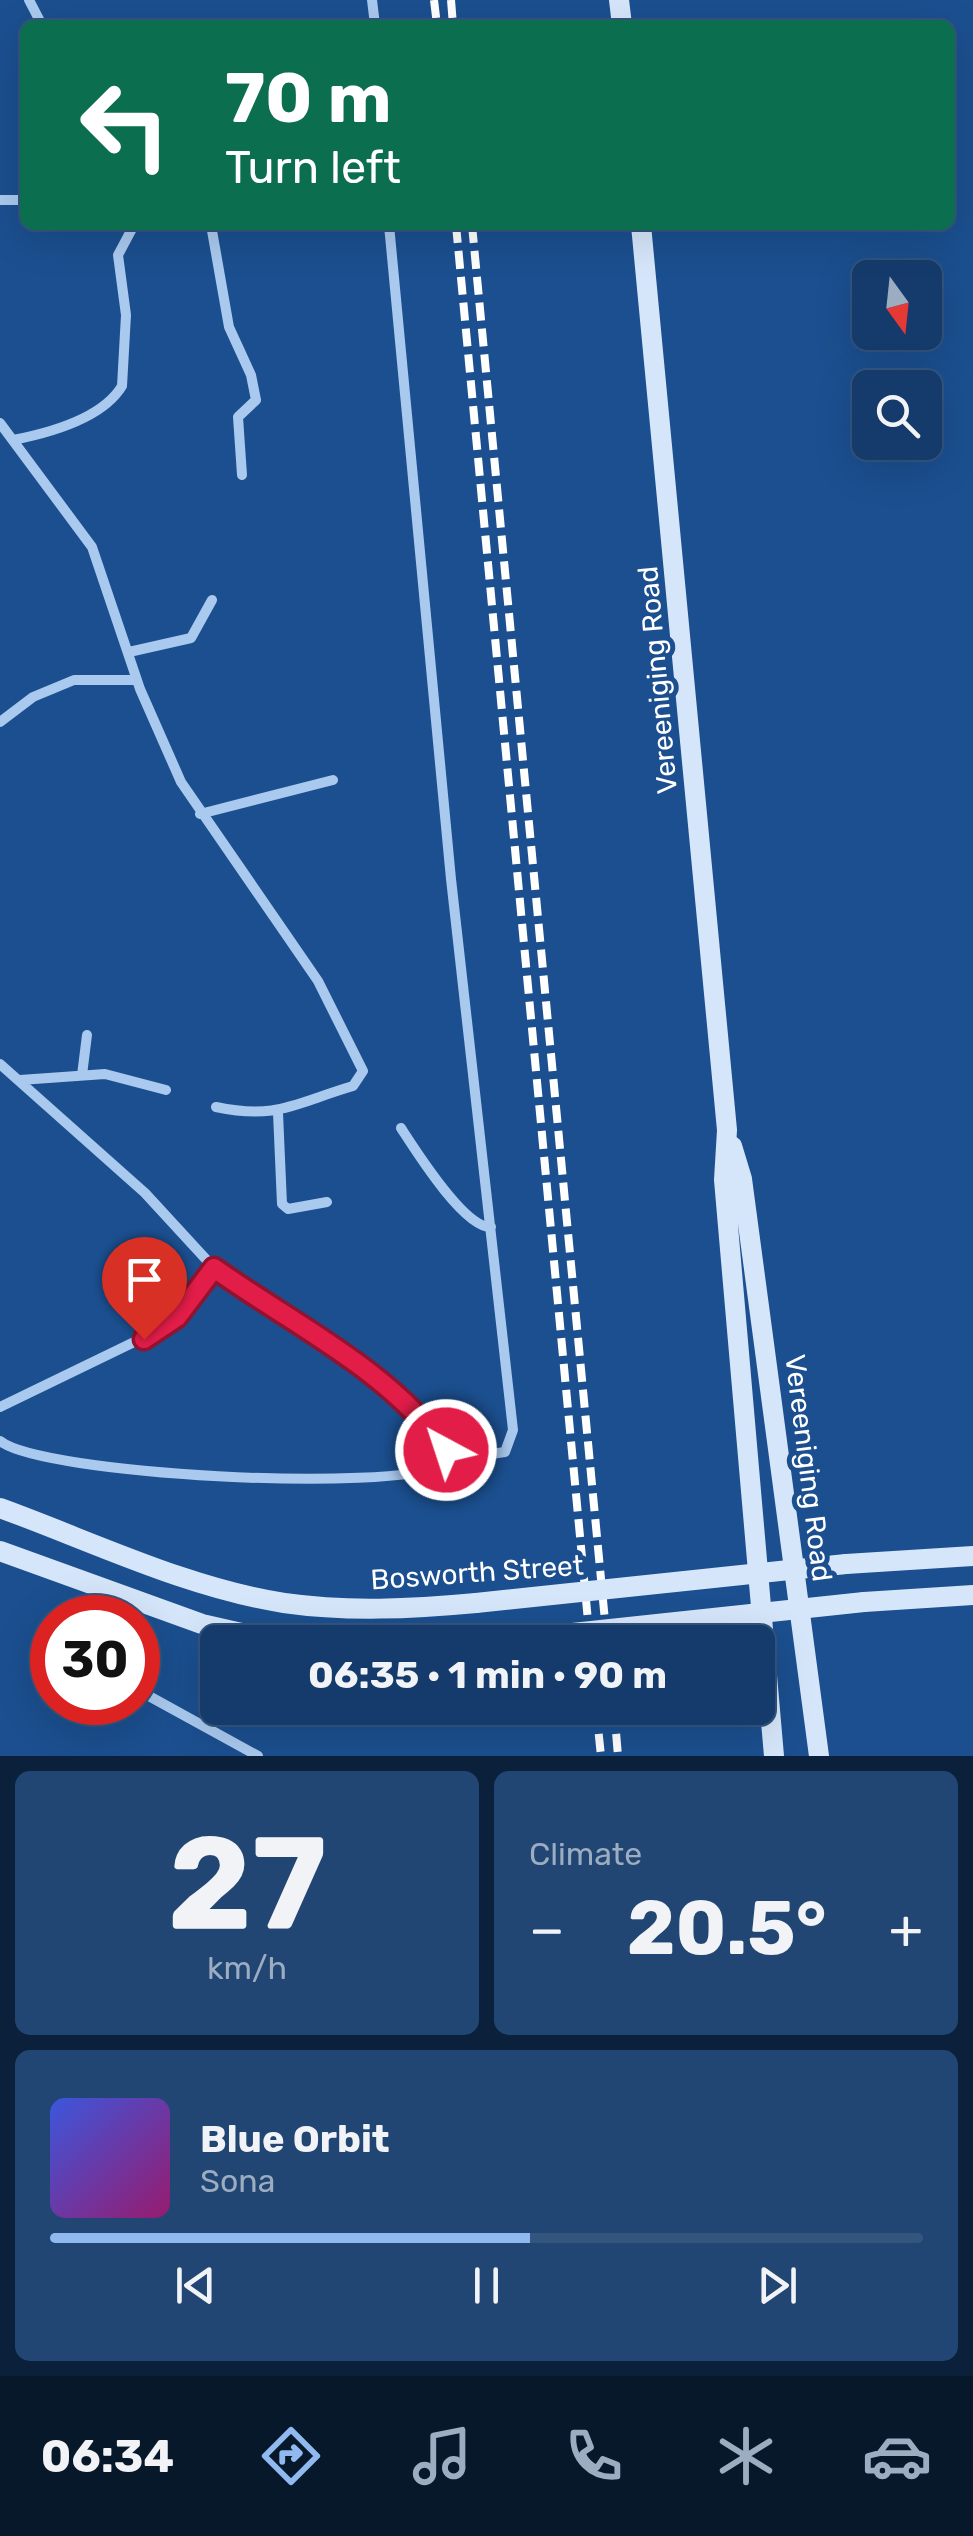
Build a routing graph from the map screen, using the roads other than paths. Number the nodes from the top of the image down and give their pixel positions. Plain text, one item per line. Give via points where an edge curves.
1 (131, 230) edge
2 (212, 230) edge
3 (389, 230) edge
4 (641, 230) edge
5 (0, 423) edge
6 (14, 440) junction
7 (242, 475) dead end
8 (212, 600) dead end
9 (128, 652) junction
10 (137, 680) junction
11 (0, 722) edge
12 (333, 780) dead end
13 (200, 814) junction
14 (87, 1035) dead end
15 (0, 1064) edge
16 (82, 1075) junction
17 (20, 1080) junction
18 (166, 1090) dead end
19 (216, 1107) dead end
20 (278, 1113) junction
21 (401, 1128) dead end
22 (727, 1130) junction
23 (328, 1202) dead end
24 (491, 1226) junction
25 (214, 1268) junction
26 (0, 1407) edge
27 (0, 1442) edge
28 (446, 1450) junction
29 (0, 1508) edge
30 (0, 1550) edge
31 (973, 1556) edge
32 (973, 1595) edge
33 (206, 1625) edge
34 (648, 1625) edge
35 (160, 1702) edge
36 (258, 1756) edge
37 (774, 1756) edge
38 (819, 1756) edge

1 - 6 street via 118,256 126,316 122,386 74,422
2 - 7 street via 230,327 256,400 238,418
3 - 24 street
4 - 22 main road, Vereeniging Road
5 - 6 street
6 - 9 street via 92,547
8 - 9 street via 191,638
9 - 10 street
10 - 11 street via 74,680 33,697
10 - 13 street
12 - 13 street
13 - 20 street via 318,981 363,1072 354,1086
14 - 16 street
15 - 17 street
16 - 17 street
16 - 18 street via 105,1074
17 - 25 street via 154,1201
19 - 20 street
20 - 23 street via 282,1204 288,1209
21 - 24 street via 449,1194 476,1223
22 - 37 main road, Vereeniging Road via 724,1180
22 - 38 main road, Vereeniging Road via 745,1198
24 - 28 street via 511,1442 497,1456
25 - 26 street via 161,1329
25 - 28 street via 363,1369
27 - 28 street via 110,1465 280,1480 420,1474 442,1465
29 - 31 main road, Bosworth Street, bridge via 189,1577 279,1602 388,1609
30 - 33 main road
32 - 34 main road, bridge
35 - 36 street

